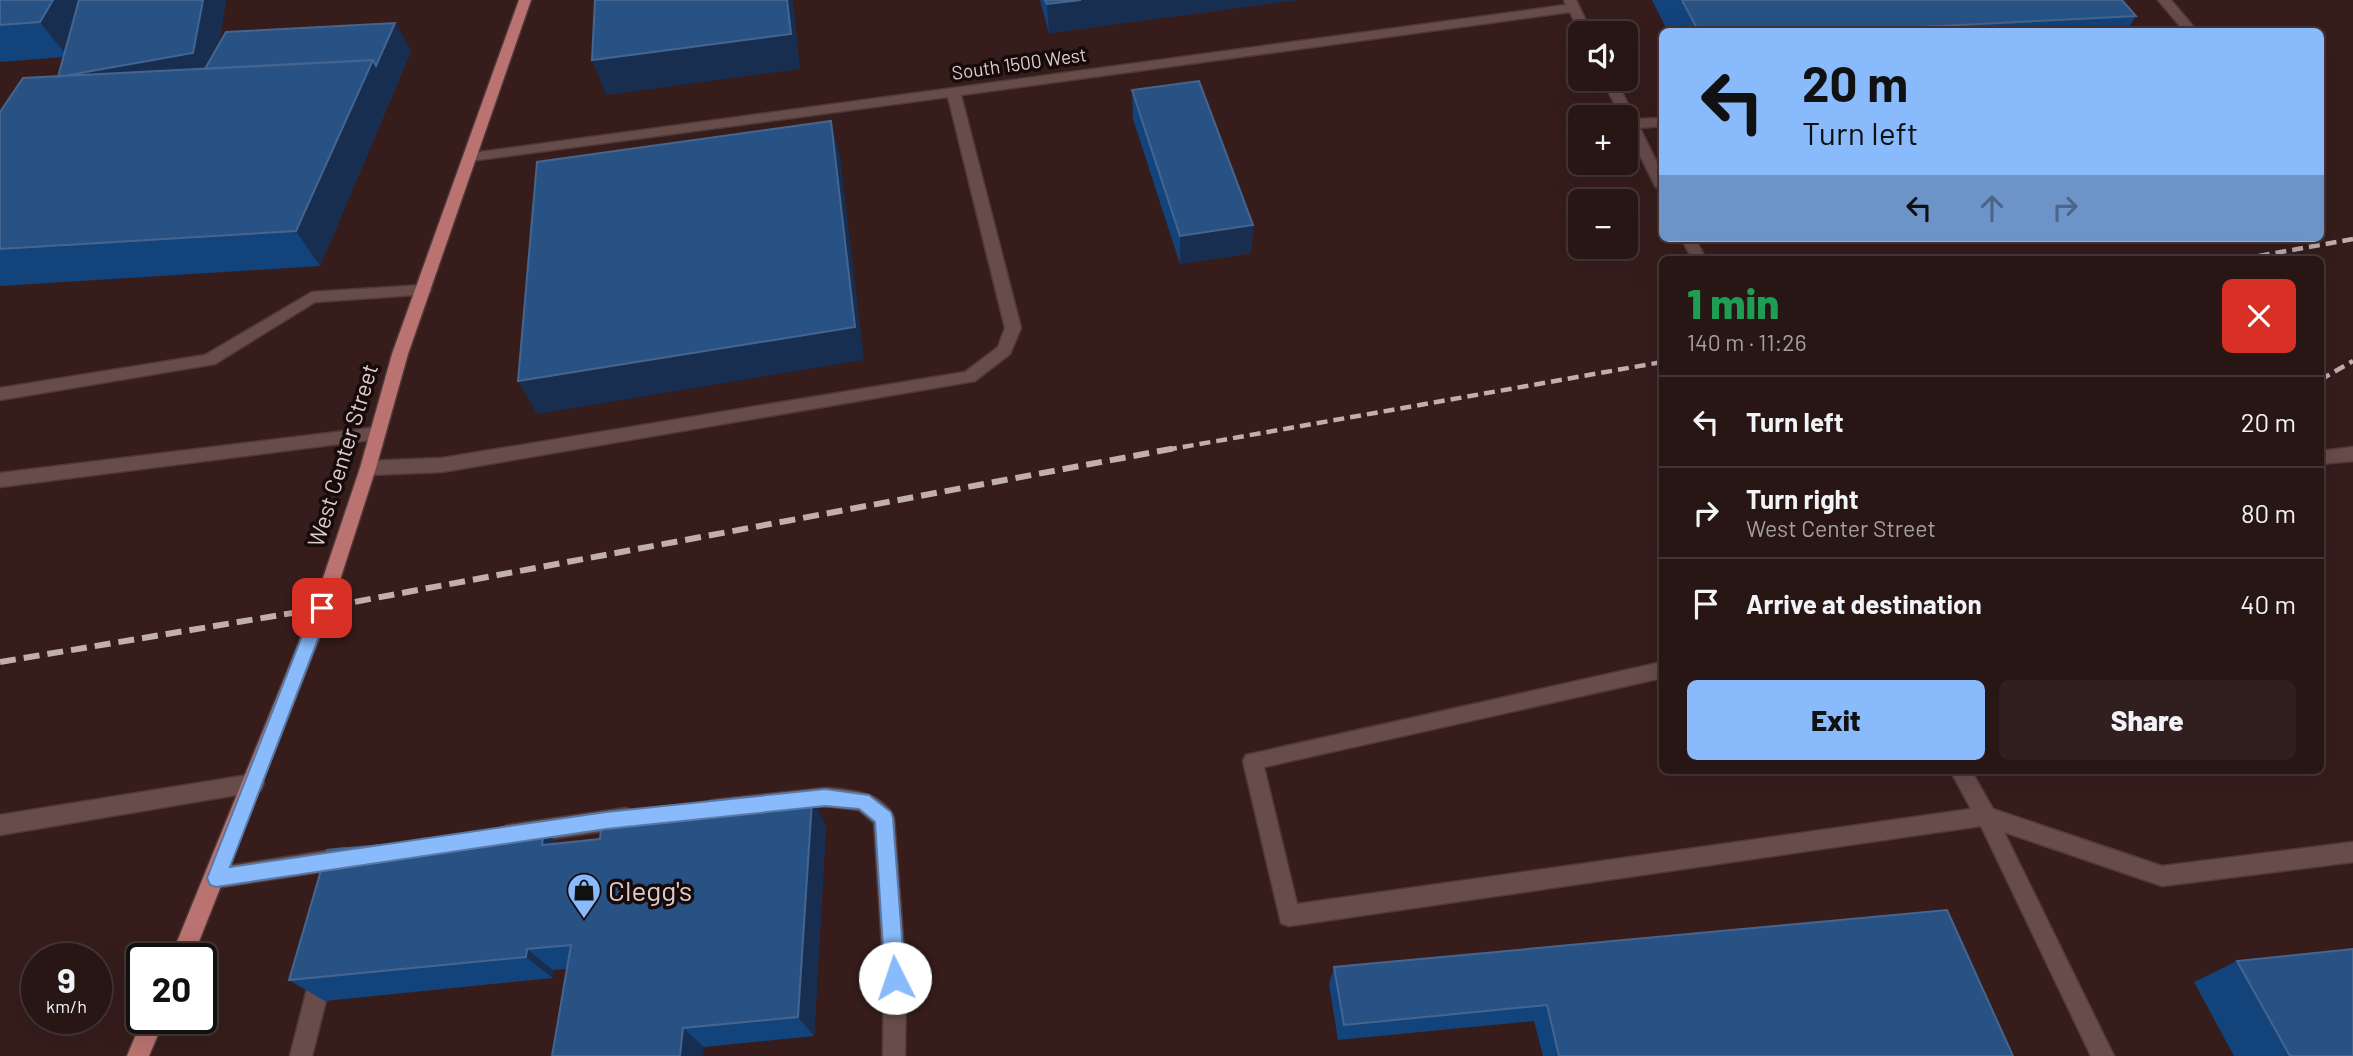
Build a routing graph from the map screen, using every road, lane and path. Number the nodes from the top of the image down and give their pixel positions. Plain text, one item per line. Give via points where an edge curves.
1 (524, 0) edge
2 (2164, 0) edge
3 (1572, 4) edge
4 (1580, 21) edge
5 (2188, 28) edge
6 (954, 92) junction
7 (1659, 122) edge
8 (1638, 124) edge
9 (1638, 137) edge
10 (470, 157) junction
11 (1659, 181) edge
12 (423, 290) junction
13 (0, 394) edge
14 (378, 433) junction
15 (2353, 454) edge
16 (2324, 458) edge
17 (368, 468) junction
18 (0, 480) edge
19 (1659, 671) edge
20 (1962, 774) edge
21 (254, 783) junction
22 (688, 812) edge
23 (647, 816) edge
24 (1986, 816) junction
25 (0, 825) edge
26 (485, 838) edge
27 (2353, 852) edge
28 (216, 878) junction
29 (344, 884) edge
30 (188, 943) edge
31 (327, 950) edge
32 (147, 1034) edge
33 (138, 1056) edge
34 (301, 1056) edge
35 (894, 1056) edge
36 (2102, 1056) edge

1 - 10 main road, West Center Street
2 - 5 street
3 - 4 street
3 - 6 street, South 1500 West
6 - 10 street, South 1500 West
6 - 17 street via 1013,328 1004,350 969,377 442,465
7 - 8 street
9 - 11 street
10 - 12 main road, West Center Street
12 - 13 street via 312,297 209,360
12 - 14 main road, West Center Street
14 - 17 main road, West Center Street
14 - 18 street
15 - 16 street
17 - 21 main road, West Center Street via 322,608
19 - 24 street via 1252,761 1289,916
20 - 24 street
21 - 25 street
21 - 28 main road, West Center Street
22 - 35 street via 825,797 863,801 884,818 895,978
23 - 26 street
24 - 27 street via 2162,876
24 - 36 street
28 - 29 street via 357,856
28 - 30 main road, West Center Street
31 - 34 street
32 - 33 main road

